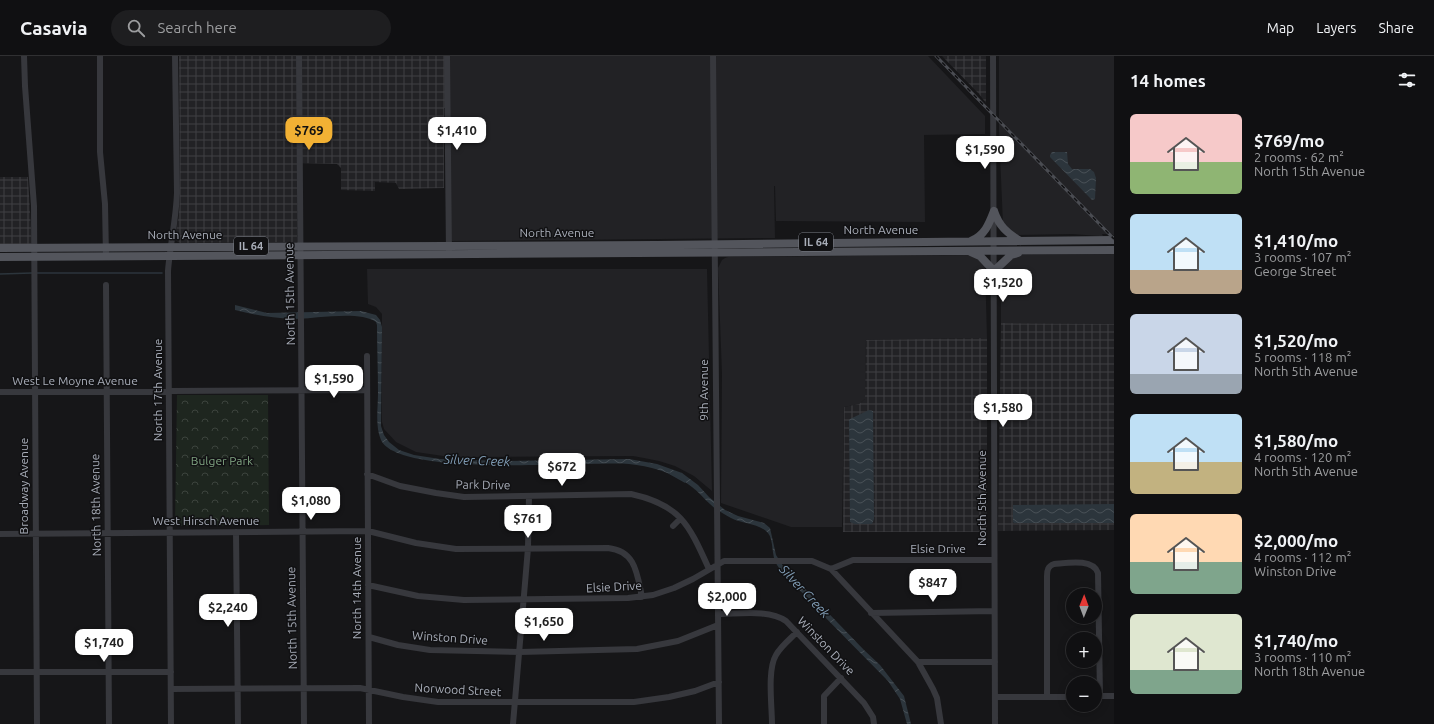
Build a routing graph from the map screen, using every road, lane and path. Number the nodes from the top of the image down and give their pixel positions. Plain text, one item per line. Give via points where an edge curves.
1 (24, 56) edge
2 (100, 56) edge
3 (176, 56) edge
4 (299, 56) edge
5 (447, 56) edge
6 (713, 56) edge
7 (993, 56) edge
8 (994, 211) junction
9 (1114, 240) edge
10 (1022, 241) junction
11 (970, 242) junction
12 (994, 242) junction
13 (714, 244) junction
14 (301, 246) junction
15 (449, 246) junction
16 (34, 247) junction
17 (106, 247) junction
18 (0, 248) edge
19 (1030, 250) junction
20 (1114, 250) edge
21 (170, 251) junction
22 (965, 251) junction
23 (994, 251) junction
24 (714, 253) junction
25 (449, 254) junction
26 (301, 255) junction
27 (106, 256) junction
28 (0, 257) edge
29 (34, 257) junction
30 (994, 271) junction
31 (106, 285) dead end
32 (367, 356) dead end
33 (302, 390) junction
34 (366, 390) junction
35 (106, 391) junction
36 (169, 391) junction
37 (0, 392) edge
38 (35, 392) junction
39 (367, 474) junction
40 (529, 496) junction
41 (680, 519) junction
42 (673, 526) dead end
43 (368, 531) junction
44 (236, 532) junction
45 (302, 532) junction
46 (36, 533) junction
47 (108, 533) junction
48 (170, 533) junction
49 (0, 534) edge
50 (528, 548) junction
51 (994, 560) junction
52 (718, 563) junction
53 (710, 568) junction
54 (831, 569) junction
55 (368, 585) junction
56 (642, 597) junction
57 (524, 600) junction
58 (994, 611) junction
59 (871, 613) junction
60 (718, 614) junction
61 (718, 625) junction
62 (797, 632) junction
63 (369, 637) junction
64 (520, 652) junction
65 (918, 662) junction
66 (995, 662) junction
67 (0, 672) edge
68 (37, 672) junction
69 (108, 672) junction
70 (171, 672) junction
71 (1098, 676) edge
72 (841, 678) junction
73 (719, 682) junction
74 (304, 688) junction
75 (171, 689) junction
76 (238, 689) junction
77 (369, 690) junction
78 (1066, 696) edge
79 (1102, 696) edge
80 (1114, 696) edge
81 (995, 697) junction
82 (1047, 697) junction
83 (515, 703) junction
84 (37, 724) edge
85 (109, 724) edge
86 (171, 724) edge
87 (238, 724) edge
88 (304, 724) edge
89 (369, 724) edge
90 (513, 724) edge
91 (719, 724) edge
92 (772, 724) edge
93 (824, 724) edge
94 (874, 724) edge
95 (941, 724) edge
96 (995, 724) edge

1 - 16 street, Broadway Avenue via 34,206
2 - 17 street via 100,152
3 - 21 street, North 17th Avenue via 177,193
4 - 14 street, North 15th Avenue
5 - 15 street
6 - 13 street, 9th Avenue
7 - 8 street, North 5th Avenue
8 - 10 main road via 1005,231
8 - 11 main road via 983,233
8 - 12 street, North 5th Avenue
9 - 10 main road, North Avenue / IL 64
10 - 12 main road, North Avenue / IL 64
11 - 12 main road, North Avenue / IL 64
11 - 13 main road, North Avenue / IL 64
12 - 23 street, North 5th Avenue
13 - 15 main road, North Avenue / IL 64
13 - 24 street, 9th Avenue
14 - 15 main road, North Avenue / IL 64
14 - 21 main road, North Avenue / IL 64
14 - 26 street, North 15th Avenue
15 - 25 street
16 - 17 main road, North Avenue / IL 64
16 - 18 main road, North Avenue / IL 64
16 - 29 street, Broadway Avenue
17 - 21 main road, North Avenue / IL 64
17 - 27 street
19 - 20 main road, North Avenue / IL 64
19 - 23 main road, North Avenue / IL 64
19 - 30 main road via 1011,254
21 - 26 main road, North Avenue / IL 64
21 - 27 main road, North Avenue / IL 64
21 - 36 street, North 17th Avenue
22 - 23 main road, North Avenue / IL 64
22 - 24 main road, North Avenue / IL 64
22 - 30 main road via 980,256
23 - 30 street, North 5th Avenue
24 - 25 main road, North Avenue / IL 64
24 - 52 street, 9th Avenue
25 - 26 main road, North Avenue / IL 64
26 - 33 street, North 15th Avenue
27 - 29 main road, North Avenue / IL 64
28 - 29 main road, North Avenue / IL 64
29 - 38 street, Broadway Avenue
30 - 51 street, North 5th Avenue
31 - 35 street, North 18th Avenue
32 - 34 street, North 14th Avenue
33 - 34 street, West Le Moyne Avenue
33 - 36 street, West Le Moyne Avenue
33 - 45 street, North 15th Avenue
34 - 39 street, North 14th Avenue
35 - 36 street, West Le Moyne Avenue
35 - 38 street, West Le Moyne Avenue
35 - 47 street, North 18th Avenue
36 - 48 street, North 17th Avenue
37 - 38 street, West Le Moyne Avenue
38 - 46 street, Broadway Avenue
39 - 40 street, Park Drive via 400,486 436,494 464,497
39 - 43 street, North 14th Avenue
40 - 41 street, Park Drive via 631,494 659,503
40 - 50 street
41 - 42 street
41 - 53 street, Park Drive via 689,527
43 - 45 street, West Hirsch Avenue
43 - 50 street, West Hirsch Avenue via 443,548
43 - 55 street, North 14th Avenue
44 - 45 street, West Hirsch Avenue
44 - 48 street, West Hirsch Avenue
44 - 76 street
45 - 74 street, North 15th Avenue
46 - 47 street, West Hirsch Avenue
46 - 49 street, West Hirsch Avenue
46 - 68 street, Broadway Avenue
47 - 48 street, West Hirsch Avenue
47 - 69 street, North 18th Avenue
48 - 70 street, North 17th Avenue
50 - 56 street, West Hirsch Avenue via 620,550 633,563
50 - 57 street
51 - 54 street, Elsie Drive via 852,560
51 - 58 street, North 5th Avenue
52 - 53 street, Elsie Drive
52 - 54 street, Elsie Drive via 724,560 812,561
52 - 60 street, 9th Avenue
53 - 56 street, Elsie Drive via 674,588
54 - 59 street
55 - 57 street, Elsie Drive via 434,598
55 - 63 street, North 14th Avenue
56 - 57 street, Elsie Drive
57 - 64 street
58 - 59 street
58 - 66 street, North 5th Avenue
59 - 65 street
60 - 61 street, 9th Avenue
60 - 62 street, Winston Drive via 770,614 781,617
61 - 64 street, Winston Drive via 678,641 651,648
61 - 73 street, 9th Avenue
62 - 72 street, Winston Drive
62 - 92 street via 779,650 773,663
63 - 64 street, Winston Drive via 430,650
63 - 77 street, North 14th Avenue
64 - 83 street
65 - 66 street
65 - 95 street via 937,698
66 - 81 street, North 5th Avenue
67 - 68 street
68 - 69 street
68 - 84 street, Broadway Avenue
69 - 70 street
69 - 85 street, North 18th Avenue
70 - 75 street, North 17th Avenue
71 - 82 street via 1098,570 1088,563 1050,565 1047,573
72 - 93 street via 824,696
72 - 94 street, Winston Drive via 864,703 873,717
73 - 83 street, Norwood Street via 653,700 634,702
73 - 91 street, 9th Avenue
74 - 76 street, Norwood Street
74 - 77 street, Norwood Street
74 - 88 street, North 15th Avenue
75 - 76 street, Norwood Street
75 - 86 street, North 17th Avenue
76 - 87 street
77 - 83 street, Norwood Street via 438,702
77 - 89 street, North 14th Avenue
78 - 82 street
79 - 80 street
81 - 82 street
81 - 96 street, North 5th Avenue
83 - 90 street

